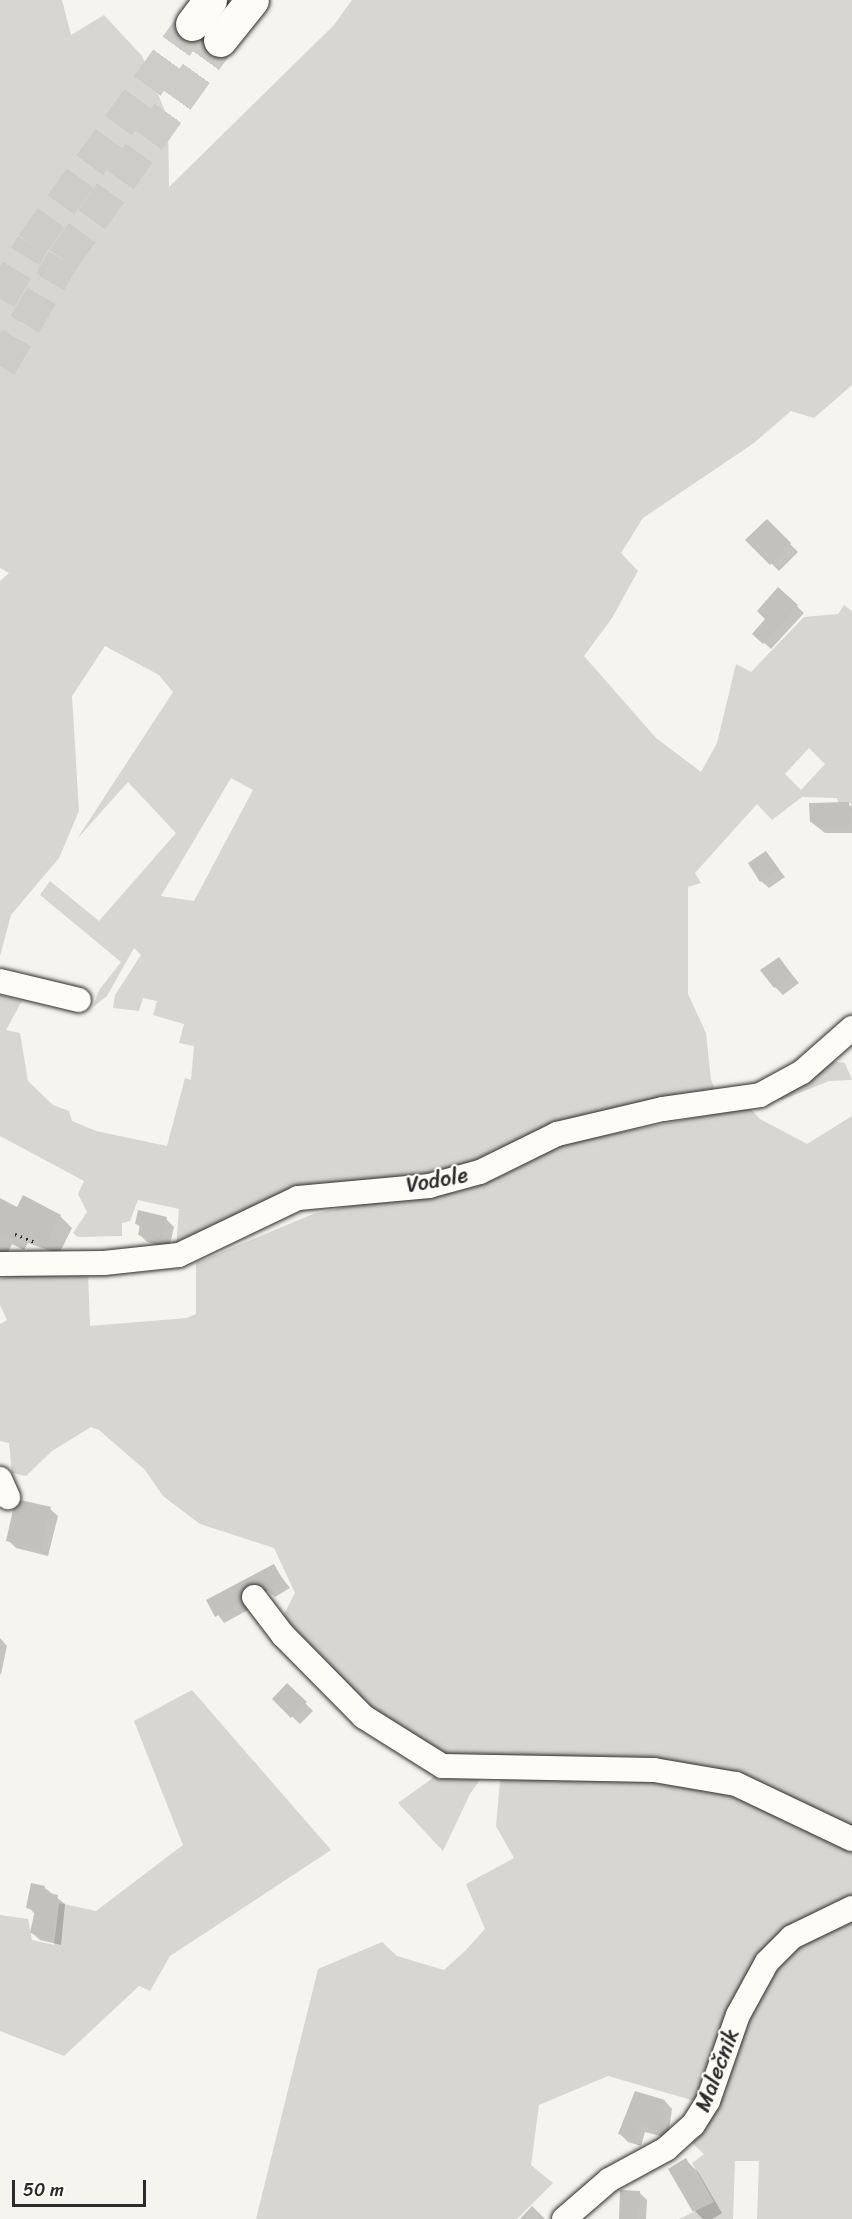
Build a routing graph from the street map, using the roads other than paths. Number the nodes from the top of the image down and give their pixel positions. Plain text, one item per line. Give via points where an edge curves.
1 (252, 0) edge
2 (220, 40) tunnel mouth
3 (0, 981) edge
4 (79, 1000) dead end
5 (852, 1028) edge
6 (0, 1264) edge
7 (254, 1598) dead end
8 (852, 1839) edge
9 (852, 1908) edge
10 (564, 2219) edge

1 - 2 highway
3 - 4 street
5 - 6 street, Vodole via 802,1072 760,1095 663,1109 557,1134 480,1172 429,1186 298,1198 179,1255 104,1263
7 - 8 street via 283,1635 364,1717 442,1766 654,1770 736,1784
9 - 10 street, Malečnik via 792,1937 766,1962 738,2015 708,2101 693,2125 666,2149 601,2186

